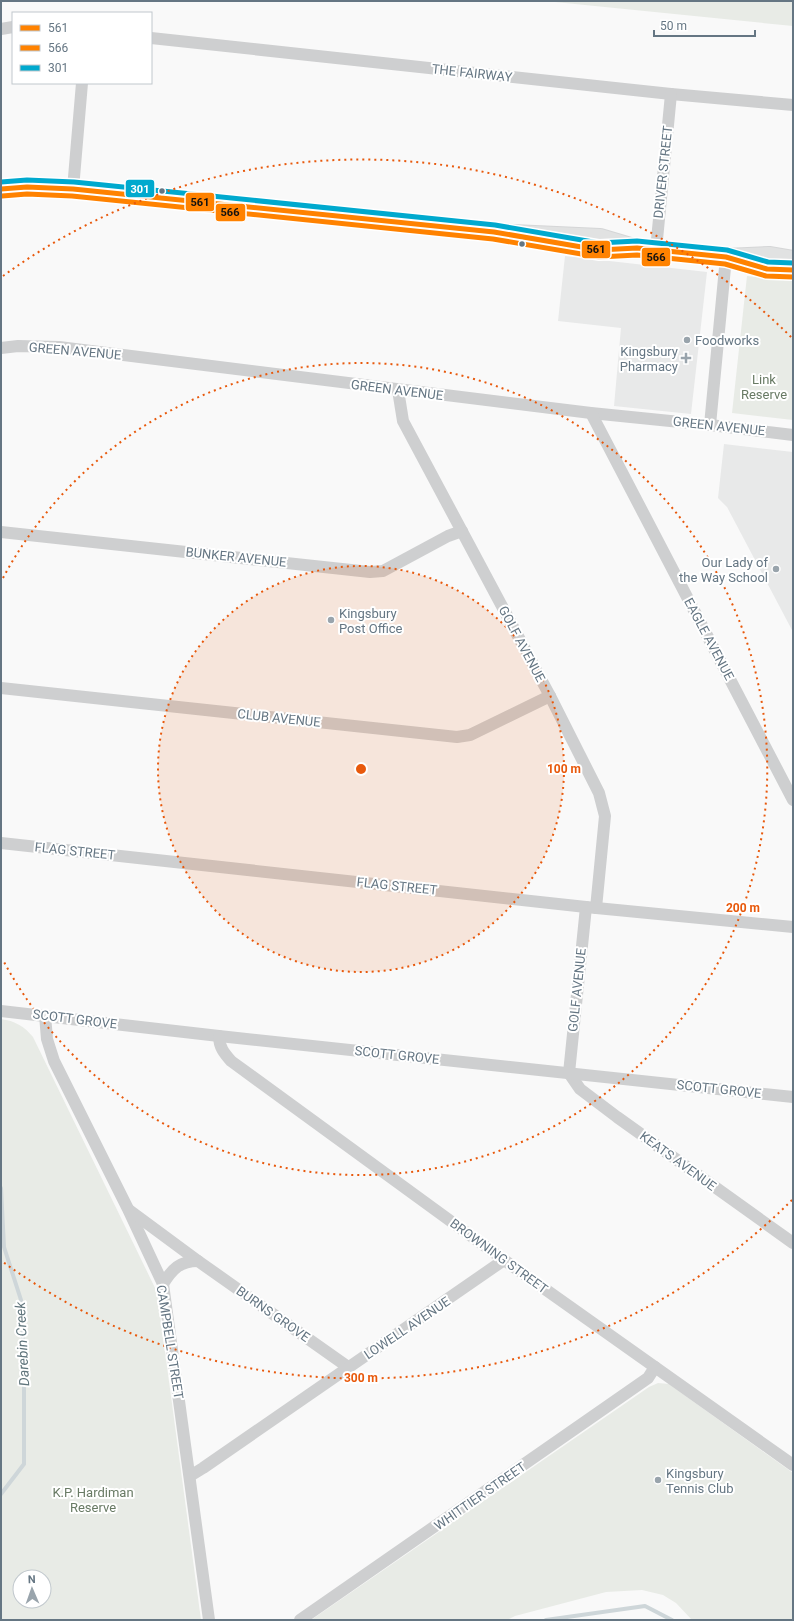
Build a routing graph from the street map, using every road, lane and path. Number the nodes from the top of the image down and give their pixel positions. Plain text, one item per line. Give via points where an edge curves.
1 (12, 27) edge
2 (1, 28) edge
3 (152, 38) edge
4 (82, 84) edge
5 (671, 94) junction
6 (793, 105) edge
7 (1, 189) edge
8 (73, 189) junction
9 (656, 250) junction
10 (726, 257) junction
11 (793, 259) edge
12 (793, 270) edge
13 (1, 348) edge
14 (398, 390) junction
15 (591, 413) junction
16 (710, 425) junction
17 (793, 435) edge
18 (462, 531) junction
19 (1, 532) edge
20 (1, 688) edge
21 (550, 696) junction
22 (793, 800) edge
23 (1, 843) edge
24 (591, 907) junction
25 (793, 927) edge
26 (1, 1011) edge
27 (45, 1016) junction
28 (219, 1036) junction
29 (569, 1073) junction
30 (793, 1098) edge
31 (128, 1209) junction
32 (793, 1243) edge
33 (504, 1260) junction
34 (198, 1261) junction
35 (163, 1284) junction
36 (655, 1367) junction
37 (348, 1368) junction
38 (793, 1465) edge
39 (190, 1476) junction
40 (209, 1620) edge
41 (300, 1620) edge

1 - 2 street
3 - 5 street, THE FAIRWAY
4 - 8 street
5 - 6 street, THE FAIRWAY
5 - 9 street, DRIVER STREET
7 - 8 main road
8 - 9 main road via 494,232 600,237 637,248
9 - 10 main road
10 - 11 main road via 769,255
10 - 12 main road via 767,269
10 - 16 street
13 - 14 street, GREEN AVENUE via 59,347
14 - 15 street, GREEN AVENUE
14 - 18 street, GOLF AVENUE via 403,421
15 - 16 street, GREEN AVENUE
15 - 22 street, EAGLE AVENUE
16 - 17 street, GREEN AVENUE
18 - 19 street, BUNKER AVENUE via 383,571 370,572
18 - 21 street, GOLF AVENUE
20 - 21 street, CLUB AVENUE via 458,736 470,735
21 - 24 street, GOLF AVENUE via 598,793 605,816
23 - 24 street, FLAG STREET
24 - 25 street, FLAG STREET
24 - 29 street, GOLF AVENUE
26 - 27 street, SCOTT GROVE
27 - 28 street, SCOTT GROVE
27 - 31 street, CAMPBELL STREET via 47,1039 54,1061
28 - 29 street, SCOTT GROVE
28 - 33 street, BROWNING STREET via 219,1044 231,1062
29 - 30 street, SCOTT GROVE
29 - 32 street, KEATS AVENUE via 580,1089
31 - 34 street, BURNS GROVE
31 - 35 street, CAMPBELL STREET
33 - 36 street, BROWNING STREET
33 - 37 street, LOWELL AVENUE
34 - 35 street via 186,1261 168,1275
34 - 37 street, BURNS GROVE
35 - 39 street, CAMPBELL STREET
36 - 38 street, BROWNING STREET
36 - 41 street, WHITTIER STREET via 648,1378
37 - 39 street, LOWELL AVENUE
39 - 40 street, CAMPBELL STREET

